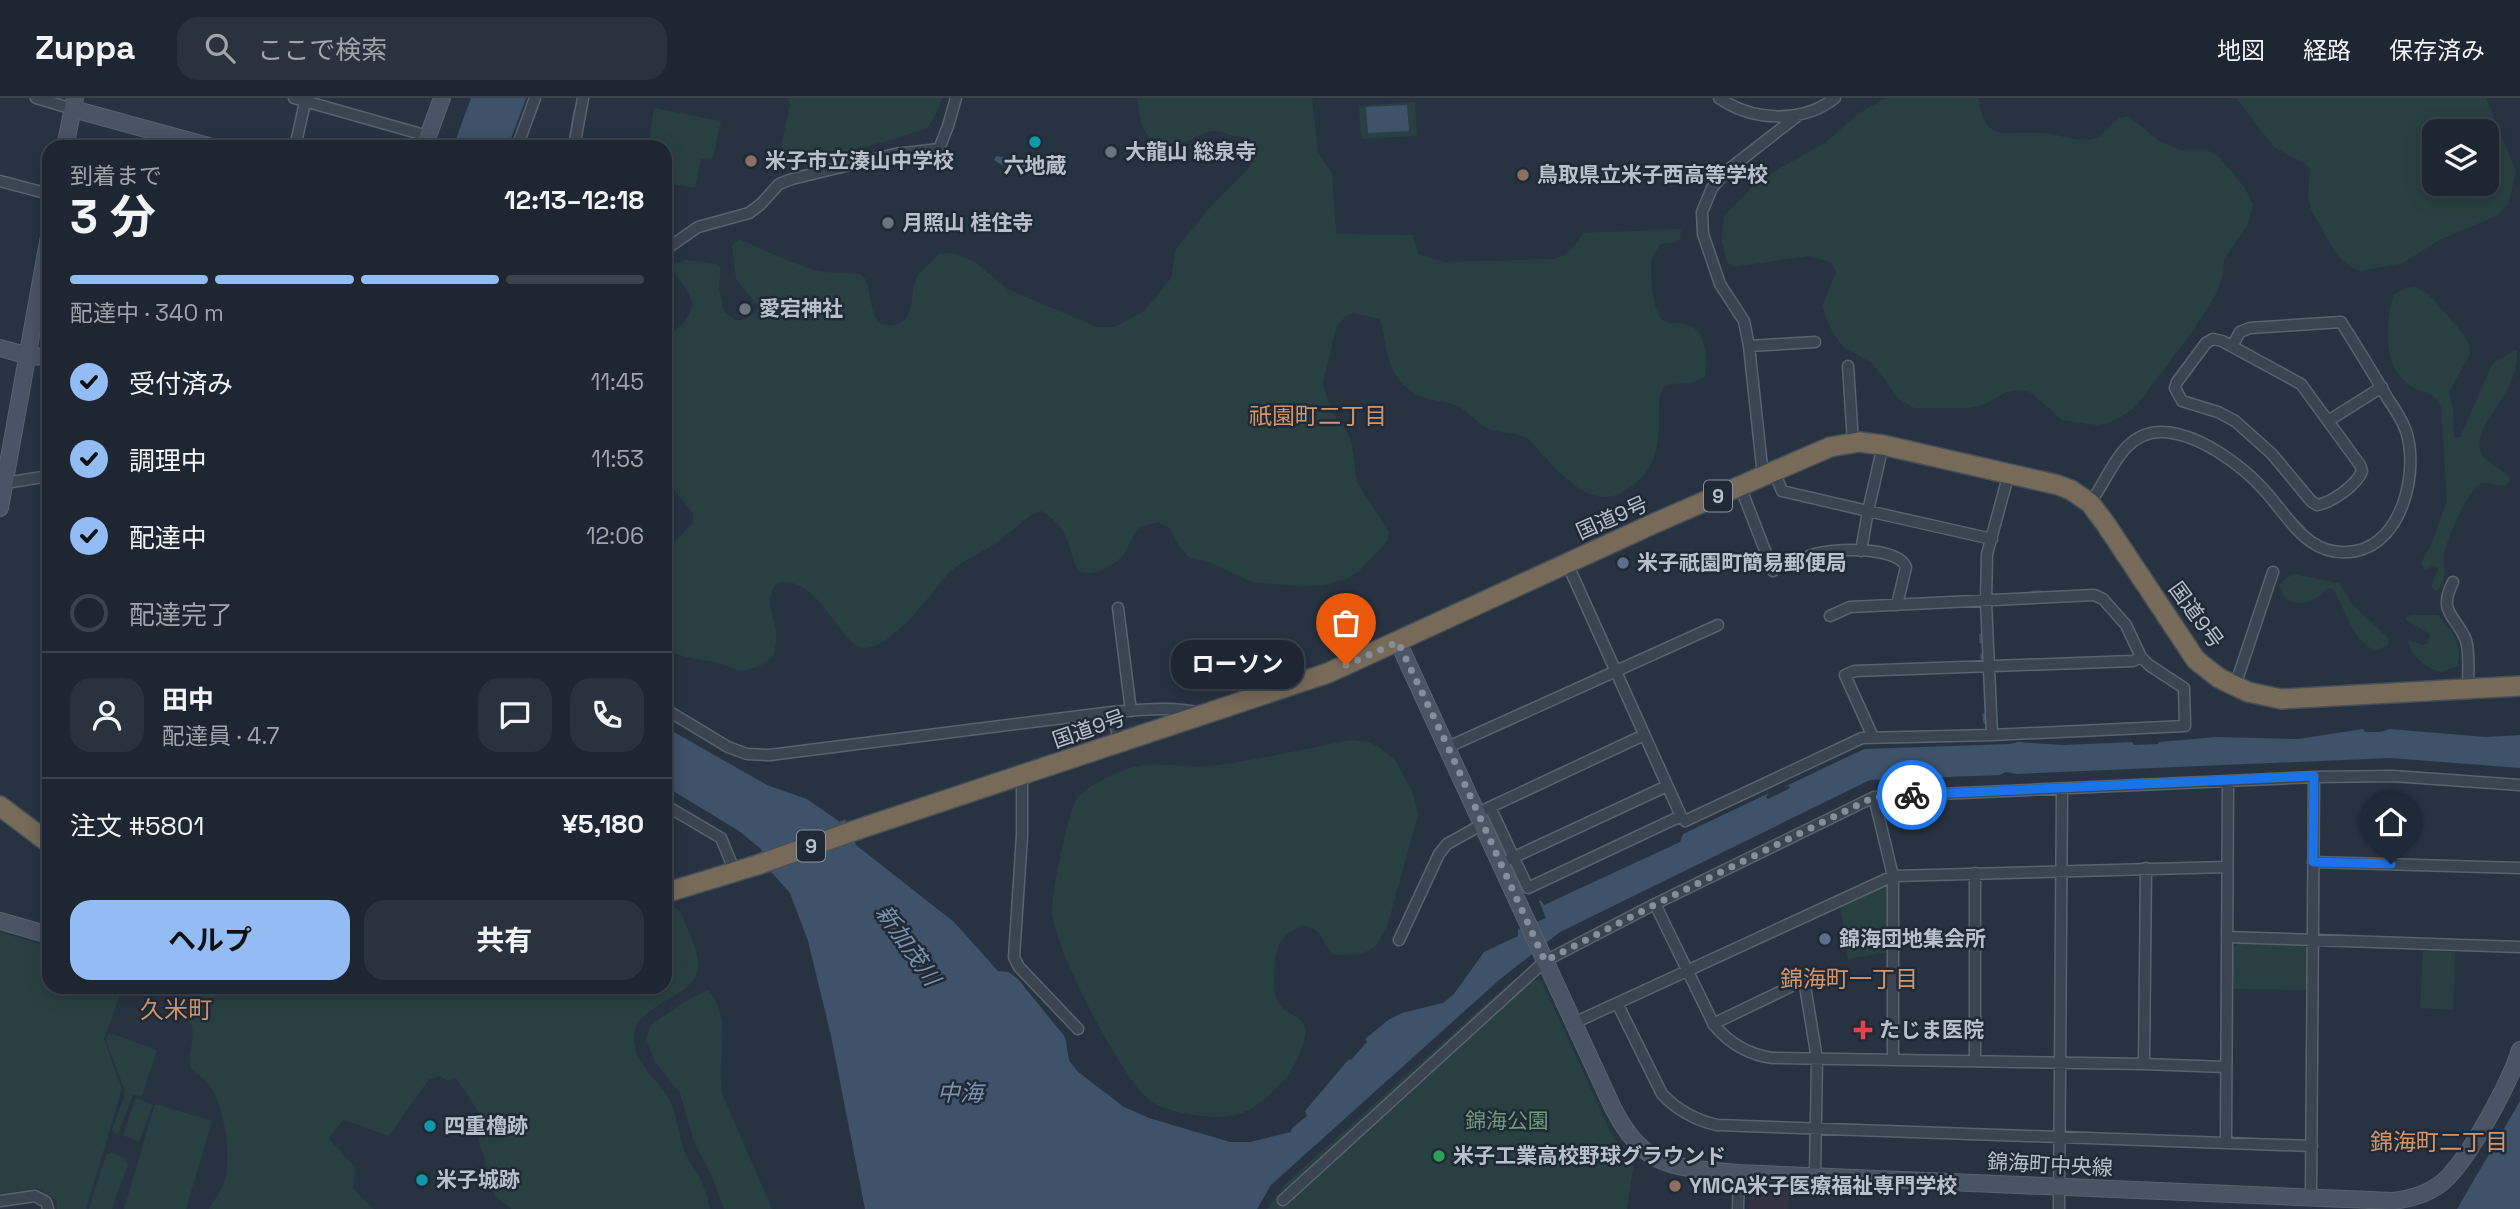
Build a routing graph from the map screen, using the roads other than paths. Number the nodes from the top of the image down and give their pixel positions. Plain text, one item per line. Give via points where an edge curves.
1 (36, 98) edge
2 (442, 98) edge
3 (535, 98) edge
4 (583, 98) edge
5 (956, 98) edge
6 (1719, 98) edge
7 (1835, 98) edge
8 (302, 99) edge
9 (74, 104) edge
10 (1800, 114) junction
11 (66, 140) edge
12 (190, 140) edge
13 (296, 140) edge
14 (423, 140) edge
15 (426, 140) edge
16 (520, 140) edge
17 (575, 140) edge
18 (0, 181) edge
19 (42, 192) edge
20 (672, 245) edge
21 (42, 278) edge
22 (1815, 342) dead end
23 (1749, 346) junction
24 (2232, 346) junction
25 (0, 348) edge
26 (29, 356) junction
27 (42, 357) edge
28 (1849, 366) dead end
29 (2382, 387) junction
30 (2328, 421) junction
31 (1853, 443) junction
32 (1884, 445) junction
33 (1769, 473) junction
34 (2009, 473) junction
35 (42, 477) edge
36 (5, 484) junction
37 (1740, 486) junction
38 (2090, 503) junction
39 (0, 508) edge
40 (1868, 511) junction
41 (1992, 539) junction
42 (1861, 551) junction
43 (1809, 556) dead end
44 (1567, 563) junction
45 (1773, 571) dead end
46 (2273, 572) dead end
47 (2453, 582) dead end
48 (1986, 602) junction
49 (1897, 606) junction
50 (1118, 608) dead end
51 (1830, 615) dead end
52 (1718, 625) dead end
53 (1398, 642) junction
54 (2141, 657) junction
55 (1990, 668) junction
56 (1616, 671) junction
57 (2235, 686) junction
58 (2520, 686) edge
59 (2468, 688) junction
60 (1131, 711) junction
61 (1112, 712) junction
62 (672, 713) edge
63 (1205, 715) junction
64 (1644, 735) junction
65 (1992, 735) junction
66 (1873, 737) junction
67 (1120, 743) junction
68 (1448, 747) junction
69 (1022, 776) junction
70 (2314, 776) junction
71 (2228, 781) junction
72 (2520, 785) edge
73 (1667, 786) junction
74 (2062, 789) junction
75 (1874, 797) junction
76 (0, 806) edge
77 (672, 809) edge
78 (1484, 815) junction
79 (1681, 816) junction
80 (42, 838) edge
81 (1507, 860) junction
82 (2313, 862) junction
83 (2227, 867) junction
84 (2146, 869) junction
85 (2520, 869) edge
86 (2062, 870) junction
87 (735, 872) junction
88 (1975, 873) junction
89 (1893, 876) junction
90 (672, 891) edge
91 (1656, 904) junction
92 (0, 921) edge
93 (42, 933) edge
94 (2227, 937) junction
95 (2312, 938) junction
96 (1399, 940) dead end
97 (2520, 947) edge
98 (1542, 956) junction
99 (1687, 971) junction
100 (1617, 1003) junction
101 (1574, 1023) junction
102 (1713, 1024) junction
103 (1078, 1029) dead end
104 (2520, 1050) edge
105 (1817, 1059) junction
106 (1893, 1060) junction
107 (1975, 1060) junction
108 (2144, 1063) junction
109 (2061, 1064) junction
110 (2225, 1068) junction
111 (1816, 1130) junction
112 (2060, 1137) junction
113 (2226, 1142) junction
114 (2312, 1146) junction
115 (1739, 1173) junction
116 (1815, 1175) junction
117 (2060, 1186) junction
118 (2311, 1198) junction
119 (1283, 1200) dead end
120 (0, 1201) edge
121 (2251, 1202) edge
122 (48, 1209) edge
123 (1738, 1209) edge
124 (2059, 1209) edge

1 - 9 street
2 - 15 street
3 - 16 street
4 - 17 street
5 - 20 street via 939,149 895,154 792,179 779,184 749,213 698,227
6 - 10 street via 1755,115
7 - 10 street
8 - 13 street
8 - 14 street
9 - 11 street
9 - 12 street
10 - 23 street via 1718,180 1702,212 1708,251 1720,284 1744,321
18 - 19 street
21 - 26 street
22 - 23 street
23 - 33 street
24 - 29 street via 2241,332 2250,328 2341,322
24 - 30 street via 2301,384
24 - 30 street via 2217,339 2206,343 2177,382 2179,398 2235,421 2317,505 2358,479 2362,471
25 - 26 street
26 - 27 street
26 - 36 street
28 - 31 street
29 - 30 street
29 - 38 street via 2406,432 2409,471 2397,521 2368,547 2342,552 2315,546 2303,538 2258,483 2213,447 2162,432 2124,447
31 - 32 highway, 国道9号 / 9
31 - 33 highway, 国道9号 / 9 via 1830,447
32 - 34 highway, 国道9号 / 9
32 - 40 street
33 - 37 highway, 国道9号 / 9
33 - 40 street via 1782,491
34 - 38 highway, 国道9号 / 9 via 2058,485
34 - 41 street
35 - 36 street
36 - 39 street
37 - 44 highway, 国道9号 / 9
37 - 45 street
38 - 57 highway, 国道9号 / 9 via 2196,660
40 - 41 street
40 - 42 street
41 - 48 street via 1987,554
42 - 43 street via 1819,551
42 - 49 street via 1880,552 1905,564
44 - 53 highway, 国道9号 / 9
44 - 56 street
46 - 57 street
47 - 59 street via 2446,601 2452,621 2465,639
48 - 49 street
48 - 54 street via 2094,595 2126,625
48 - 55 street
49 - 51 street via 1850,607
50 - 60 street
52 - 56 street
53 - 63 highway, 国道9号 / 9 via 1328,673
53 - 68 street, 錦海町中央線
54 - 55 street
54 - 65 street via 2184,688 2185,726
55 - 65 street
55 - 66 street via 1855,671 1845,675
56 - 64 street
56 - 68 street
57 - 59 highway, 国道9号 / 9 via 2281,699
58 - 59 highway, 国道9号 / 9
60 - 61 street
60 - 63 street via 1184,710
61 - 62 street via 770,755 727,747
61 - 67 street
63 - 67 highway, 国道9号 / 9
64 - 73 street
64 - 78 street
65 - 66 street
66 - 79 street via 1862,738 1685,821
67 - 69 highway, 国道9号 / 9
68 - 78 street, 錦海町中央線
69 - 87 highway, 国道9号 / 9
69 - 103 street via 1014,957
70 - 71 street
70 - 72 street
70 - 82 street
71 - 74 street
71 - 83 street
73 - 79 street
73 - 81 street
74 - 75 street
74 - 86 street
75 - 89 street
75 - 91 street
76 - 80 highway
77 - 87 street via 721,838
78 - 81 street, 錦海町中央線
78 - 96 street via 1439,854
79 - 81 street via 1528,888
81 - 98 street, 錦海町中央線
82 - 85 street
82 - 95 street
83 - 84 street
83 - 94 street
84 - 86 street
84 - 108 street
86 - 88 street
86 - 109 street
87 - 90 highway, 国道9号 / 9
88 - 89 street
88 - 107 street
89 - 99 street
89 - 106 street
91 - 98 street
91 - 99 street
92 - 93 street
94 - 95 street
94 - 110 street
95 - 97 street
95 - 114 street
98 - 101 street, 錦海町中央線
98 - 119 street
99 - 100 street
99 - 102 street
100 - 101 street
100 - 111 street via 1662,1094 1682,1112 1730,1127
101 - 115 street, 錦海町中央線 via 1620,1121 1640,1148 1672,1165
102 - 105 street via 1729,1040 1756,1055
102 - 105 street via 1801,982
104 - 118 street, 錦海町中央線 via 2499,1098 2455,1170 2441,1184 2393,1202
105 - 106 street
105 - 111 street
106 - 107 street
107 - 109 street
108 - 109 street
108 - 110 street
109 - 112 street
110 - 113 street
111 - 112 street
111 - 116 street
112 - 113 street
112 - 117 street
113 - 114 street
114 - 118 street
115 - 116 street, 錦海町中央線
115 - 123 street
116 - 117 street, 錦海町中央線
117 - 121 street, 錦海町中央線
117 - 124 street
118 - 121 street, 錦海町中央線
120 - 122 street via 35,1196 46,1202

